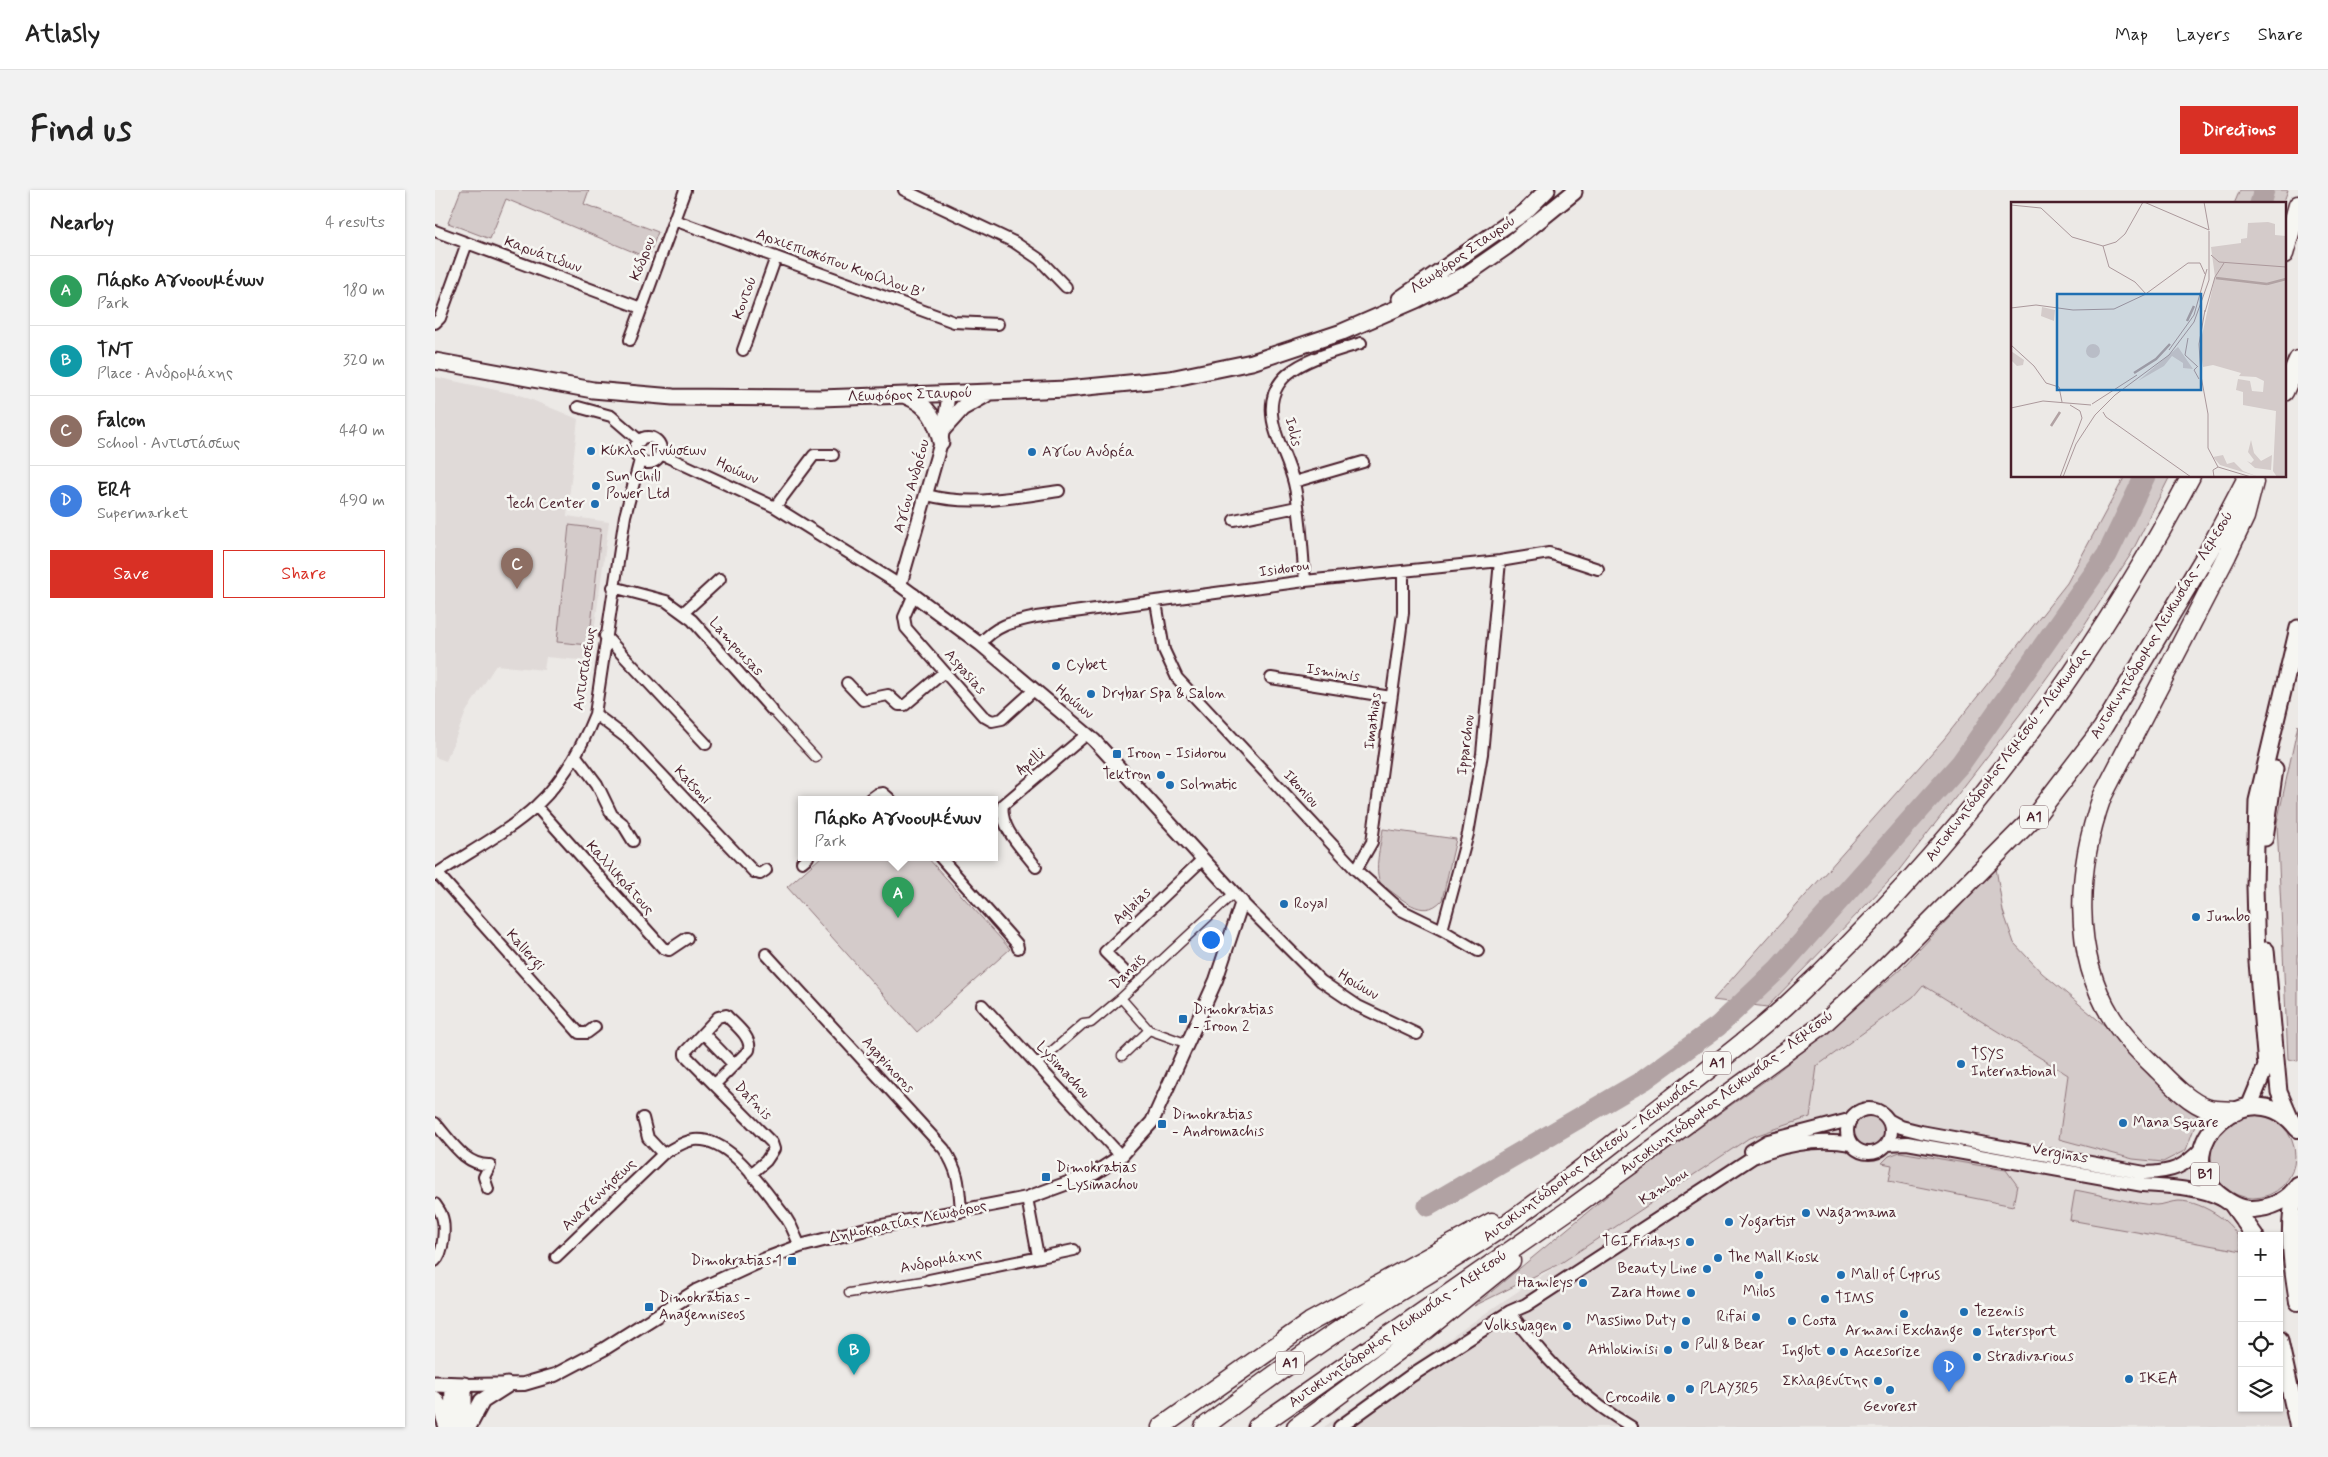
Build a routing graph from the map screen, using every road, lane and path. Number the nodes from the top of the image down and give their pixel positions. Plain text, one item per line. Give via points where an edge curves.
1 (685, 190) edge
2 (904, 190) edge
3 (1547, 190) edge
4 (1575, 191) edge
5 (2298, 205) edge
6 (674, 220) junction
7 (435, 231) edge
8 (467, 243) junction
9 (2285, 250) edge
10 (776, 256) junction
11 (1066, 287) dead end
12 (641, 308) junction
13 (1376, 316) junction
14 (435, 323) edge
15 (998, 324) dead end
16 (630, 340) dead end
17 (1361, 343) dead end
18 (743, 350) dead end
19 (2298, 360) edge
20 (435, 361) edge
21 (2285, 390) edge
22 (991, 392) junction
23 (949, 394) junction
24 (903, 395) junction
25 (578, 407) dead end
26 (942, 435) junction
27 (639, 440) junction
28 (661, 454) junction
29 (833, 455) dead end
30 (640, 460) junction
31 (1363, 462) dead end
32 (2190, 478) edge
33 (2247, 478) edge
34 (2255, 478) edge
35 (1294, 482) junction
36 (1059, 491) dead end
37 (927, 494) junction
38 (775, 507) junction
39 (1297, 507) junction
40 (1234, 520) dead end
41 (1501, 561) junction
42 (1598, 569) dead end
43 (1403, 571) junction
44 (720, 579) dead end
45 (1305, 581) junction
46 (900, 585) junction
47 (613, 587) junction
48 (913, 594) junction
49 (1156, 602) junction
50 (683, 613) junction
51 (2298, 628) edge
52 (605, 636) junction
53 (980, 644) junction
54 (944, 672) junction
55 (2298, 673) edge
56 (1271, 678) dead end
57 (847, 683) dead end
58 (1034, 690) junction
59 (1391, 697) junction
60 (772, 710) joint
61 (595, 714) junction
62 (1087, 734) junction
63 (706, 744) dead end
64 (576, 756) junction
65 (816, 758) dead end
66 (874, 796) edge
67 (886, 796) edge
68 (536, 806) junction
69 (633, 841) dead end
70 (1203, 859) junction
71 (944, 861) edge
72 (1036, 867) dead end
73 (766, 870) dead end
74 (1356, 870) junction
75 (436, 874) edge
76 (1238, 897) junction
77 (1442, 930) junction
78 (687, 938) dead end
79 (1018, 948) dead end
80 (1478, 950) dead end
81 (766, 954) dead end
82 (1129, 976) dead end
83 (1121, 998) junction
84 (983, 1005) dead end
85 (595, 1027) dead end
86 (1149, 1030) junction
87 (703, 1033) junction
88 (1417, 1034) dead end
89 (1188, 1044) junction
90 (1122, 1056) dead end
91 (1037, 1064) junction
92 (734, 1065) junction
93 (715, 1084) junction
94 (2242, 1109) junction
95 (643, 1118) dead end
96 (1849, 1120) junction
97 (1888, 1120) junction
98 (435, 1123) edge
99 (2296, 1124) edge
100 (1851, 1144) junction
101 (1887, 1144) junction
102 (2203, 1147) junction
103 (663, 1154) junction
104 (1121, 1156) junction
105 (1586, 1164) junction
106 (751, 1174) junction
107 (2297, 1186) edge
108 (488, 1189) dead end
109 (1027, 1198) junction
110 (2229, 1202) junction
111 (435, 1204) edge
112 (1569, 1210) junction
113 (961, 1211) junction
114 (2252, 1232) edge
115 (800, 1246) junction
116 (1074, 1250) dead end
117 (1039, 1256) junction
118 (556, 1257) dead end
119 (435, 1261) edge
120 (929, 1280) joint
121 (849, 1293) dead end
122 (2298, 1302) edge
123 (1510, 1312) junction
124 (2283, 1357) edge
125 (435, 1384) edge
126 (507, 1384) junction
127 (459, 1385) junction
128 (435, 1400) edge
129 (2298, 1426) edge
130 (447, 1427) edge
131 (452, 1427) edge
132 (466, 1427) edge
133 (1161, 1427) edge
134 (1204, 1427) edge
135 (1257, 1427) edge
136 (1296, 1427) edge
137 (1340, 1427) edge
138 (1632, 1427) edge

1 - 6 street, Κόδρου
2 - 11 street via 1015,242
3 - 13 main road, Λεωφόρος Σταυρού via 1525,212
4 - 13 main road, Λεωφόρος Σταυρού via 1467,274
5 - 9 highway
6 - 10 street, Αρχιεπισκόπου Κυρίλλου Β'
6 - 12 street, Κόδρου
7 - 8 street, Καρυάτιδων
8 - 12 street, Καρυάτιδων
8 - 14 street via 441,318
10 - 15 street, Αρχιεπισκόπου Κυρίλλου Β' via 955,322
10 - 18 street, Κοντού
12 - 16 street, Κόδρου
13 - 22 main road, Λεωφόρος Σταυρού via 1342,332 1252,362 1169,379 1067,389
17 - 35 street, Iolis via 1301,363 1285,374 1276,388 1272,403 1275,430
19 - 21 highway
20 - 24 main road, Λεωφόρος Σταυρού via 593,390 644,395 820,398
22 - 23 main road, Λεωφόρος Σταυρού
22 - 26 main road via 969,402
23 - 24 main road, Λεωφόρος Σταυρού
23 - 26 street, Αγίου Ανδρέου
24 - 26 main road via 928,410
25 - 27 street via 611,416
26 - 37 street, Αγίου Ανδρέου
27 - 28 street via 655,439 661,446
27 - 30 street via 635,448
28 - 30 street via 652,463
28 - 38 street, Ηρώων
29 - 38 street via 814,455
30 - 47 street, Αντιστάσεως via 625,516
31 - 35 street
32 - 105 highway, Αυτοκινητόδρομος Λεμεσού - Λευκωσίας / A1 via 2167,522 2061,691 1933,856 1788,1004
33 - 112 highway, Αυτοκινητόδρομος Λευκωσίας - Λεμεσού / A1 via 2208,552 2101,729 2037,814 1886,966 1821,1026
34 - 94 highway via 2245,517 2227,555 2102,796 2089,839 2082,918 2091,971 2101,998 2123,1034 2189,1097 2209,1109
35 - 39 street, Iolis
36 - 37 street via 973,502
37 - 46 street, Αγίου Ανδρέου
38 - 46 street, Ηρώων
39 - 40 street
39 - 45 street, Iolis
41 - 42 street, Isidorou via 1549,553
41 - 43 street, Isidorou
41 - 77 street, Ipparchou via 1482,754 1468,834
43 - 45 street, Isidorou
43 - 59 street, Imathias via 1403,613
44 - 50 street
45 - 49 street, Isidorou
46 - 48 street, Ηρώων
47 - 50 street, Lampousas via 666,601
47 - 52 street, Αντιστάσεως
48 - 53 street, Ηρώων
48 - 54 street, Aspasias via 905,617 906,628
49 - 53 street, Isidorou via 1013,622 990,632
49 - 74 street, Ikoniou via 1164,650 1177,678
50 - 60 street, Lampousas
51 - 94 main road via 2257,801 2257,962 2265,1066
52 - 61 street, Αντιστάσεως
52 - 63 street
53 - 58 street, Ηρώων
54 - 57 street via 905,706 888,695 863,700
54 - 58 street, Aspasias via 983,716 992,721 1002,720
55 - 99 main road via 2271,787 2263,879 2279,1092
56 - 59 street, Isminis
58 - 62 street, Ηρώων
59 - 74 street, Imathias via 1373,842
60 - 65 street, Lampousas
61 - 64 street, Αντιστάσεως
61 - 73 street, Katsoni via 628,739 754,872 760,874
62 - 70 street, Ηρώων
62 - 72 street, Apelli via 1003,805 1001,814 1005,824
64 - 68 street, Αντιστάσεως
64 - 69 street via 597,784 612,815
66 - 67 street via 883,793
68 - 75 street, Αντιστάσεως
68 - 78 street, Καλλικράτους via 663,948 669,950
70 - 76 street, Ηρώων
70 - 82 street, Aglaias via 1105,952
71 - 79 street
74 - 77 street, Ikoniou via 1401,910
75 - 85 street, Kallergi via 579,1033 587,1033
76 - 83 street, Danais
76 - 88 street, Ηρώων via 1321,980 1358,1006
76 - 89 street, Δημοκρατίας Λεωφόρος via 1216,980
77 - 80 street, Ikoniou
81 - 113 street, Agapinoros via 944,1148 955,1166
83 - 86 street
83 - 91 street, Danais via 1091,1023 1083,1024
84 - 91 street, Lysimachou
86 - 89 street
86 - 90 street
87 - 92 street
87 - 92 street via 718,1017 726,1015 749,1039 750,1045
87 - 93 street, Dafnis via 685,1052
89 - 104 street, Δημοκρατίας Λεωφόρος via 1152,1122
91 - 104 street, Lysimachou
92 - 93 street
93 - 106 street, Dafnis via 772,1143 772,1154
94 - 99 main road via 2264,1107 2279,1112
94 - 102 main road, B1 via 2221,1119 2208,1132
95 - 103 street via 648,1138
96 - 97 street via 1864,1109 1882,1113
96 - 100 street via 1847,1136
96 - 123 street, Kambou via 1768,1142 1739,1158 1525,1297
97 - 101 street via 1891,1128
97 - 102 street, Verginas via 1921,1132 2145,1173 2169,1172 2189,1162
98 - 108 street via 469,1160 479,1165 491,1165 484,1177
100 - 101 street via 1860,1152 1868,1153 1876,1152
100 - 123 street, Kambou via 1814,1142 1753,1157 1526,1305
101 - 110 street, Verginas via 1907,1143 2143,1185 2210,1193
102 - 110 main road, B1 via 2206,1177 2214,1190
103 - 106 street, Αναγεννήσεως via 681,1144 708,1140 721,1145
103 - 118 street, Αναγεννήσεως
104 - 109 street, Δημοκρατίας Λεωφόρος via 1095,1173
105 - 133 highway via 1474,1232 1310,1322
105 - 134 highway, Αυτοκινητόδρομος Λεμεσού - Λευκωσίας / A1 via 1498,1230 1281,1370
106 - 115 street, Αναγεννήσεως via 791,1226
107 - 110 main road via 2283,1200 2267,1208 2249,1209
107 - 122 main road via 2289,1236
109 - 113 street, Δημοκρατίας Λεωφόρος
109 - 117 street
110 - 114 main road, B1
111 - 119 street via 443,1226 443,1243
112 - 135 highway, Αυτοκινητόδρομος Λευκωσίας - Λεμεσού / A1
112 - 136 highway via 1493,1277
113 - 115 street, Δημοκρατίας Λεωφόρος via 866,1229
115 - 126 street, Δημοκρατίας Λεωφόρος via 696,1291 604,1350 555,1375 524,1384
116 - 117 street, Ανδρομάχης
117 - 120 street, Ανδρομάχης
120 - 121 street, Ανδρομάχης
123 - 137 street, Kambou via 1412,1375
123 - 138 street via 1536,1347 1567,1380
124 - 129 main road
125 - 127 main road, Δημοκρατίας Λεωφόρος
126 - 127 street, Δημοκρατίας Λεωφόρος
126 - 132 main road via 482,1401
127 - 131 main road
127 - 132 main road
128 - 130 main road

